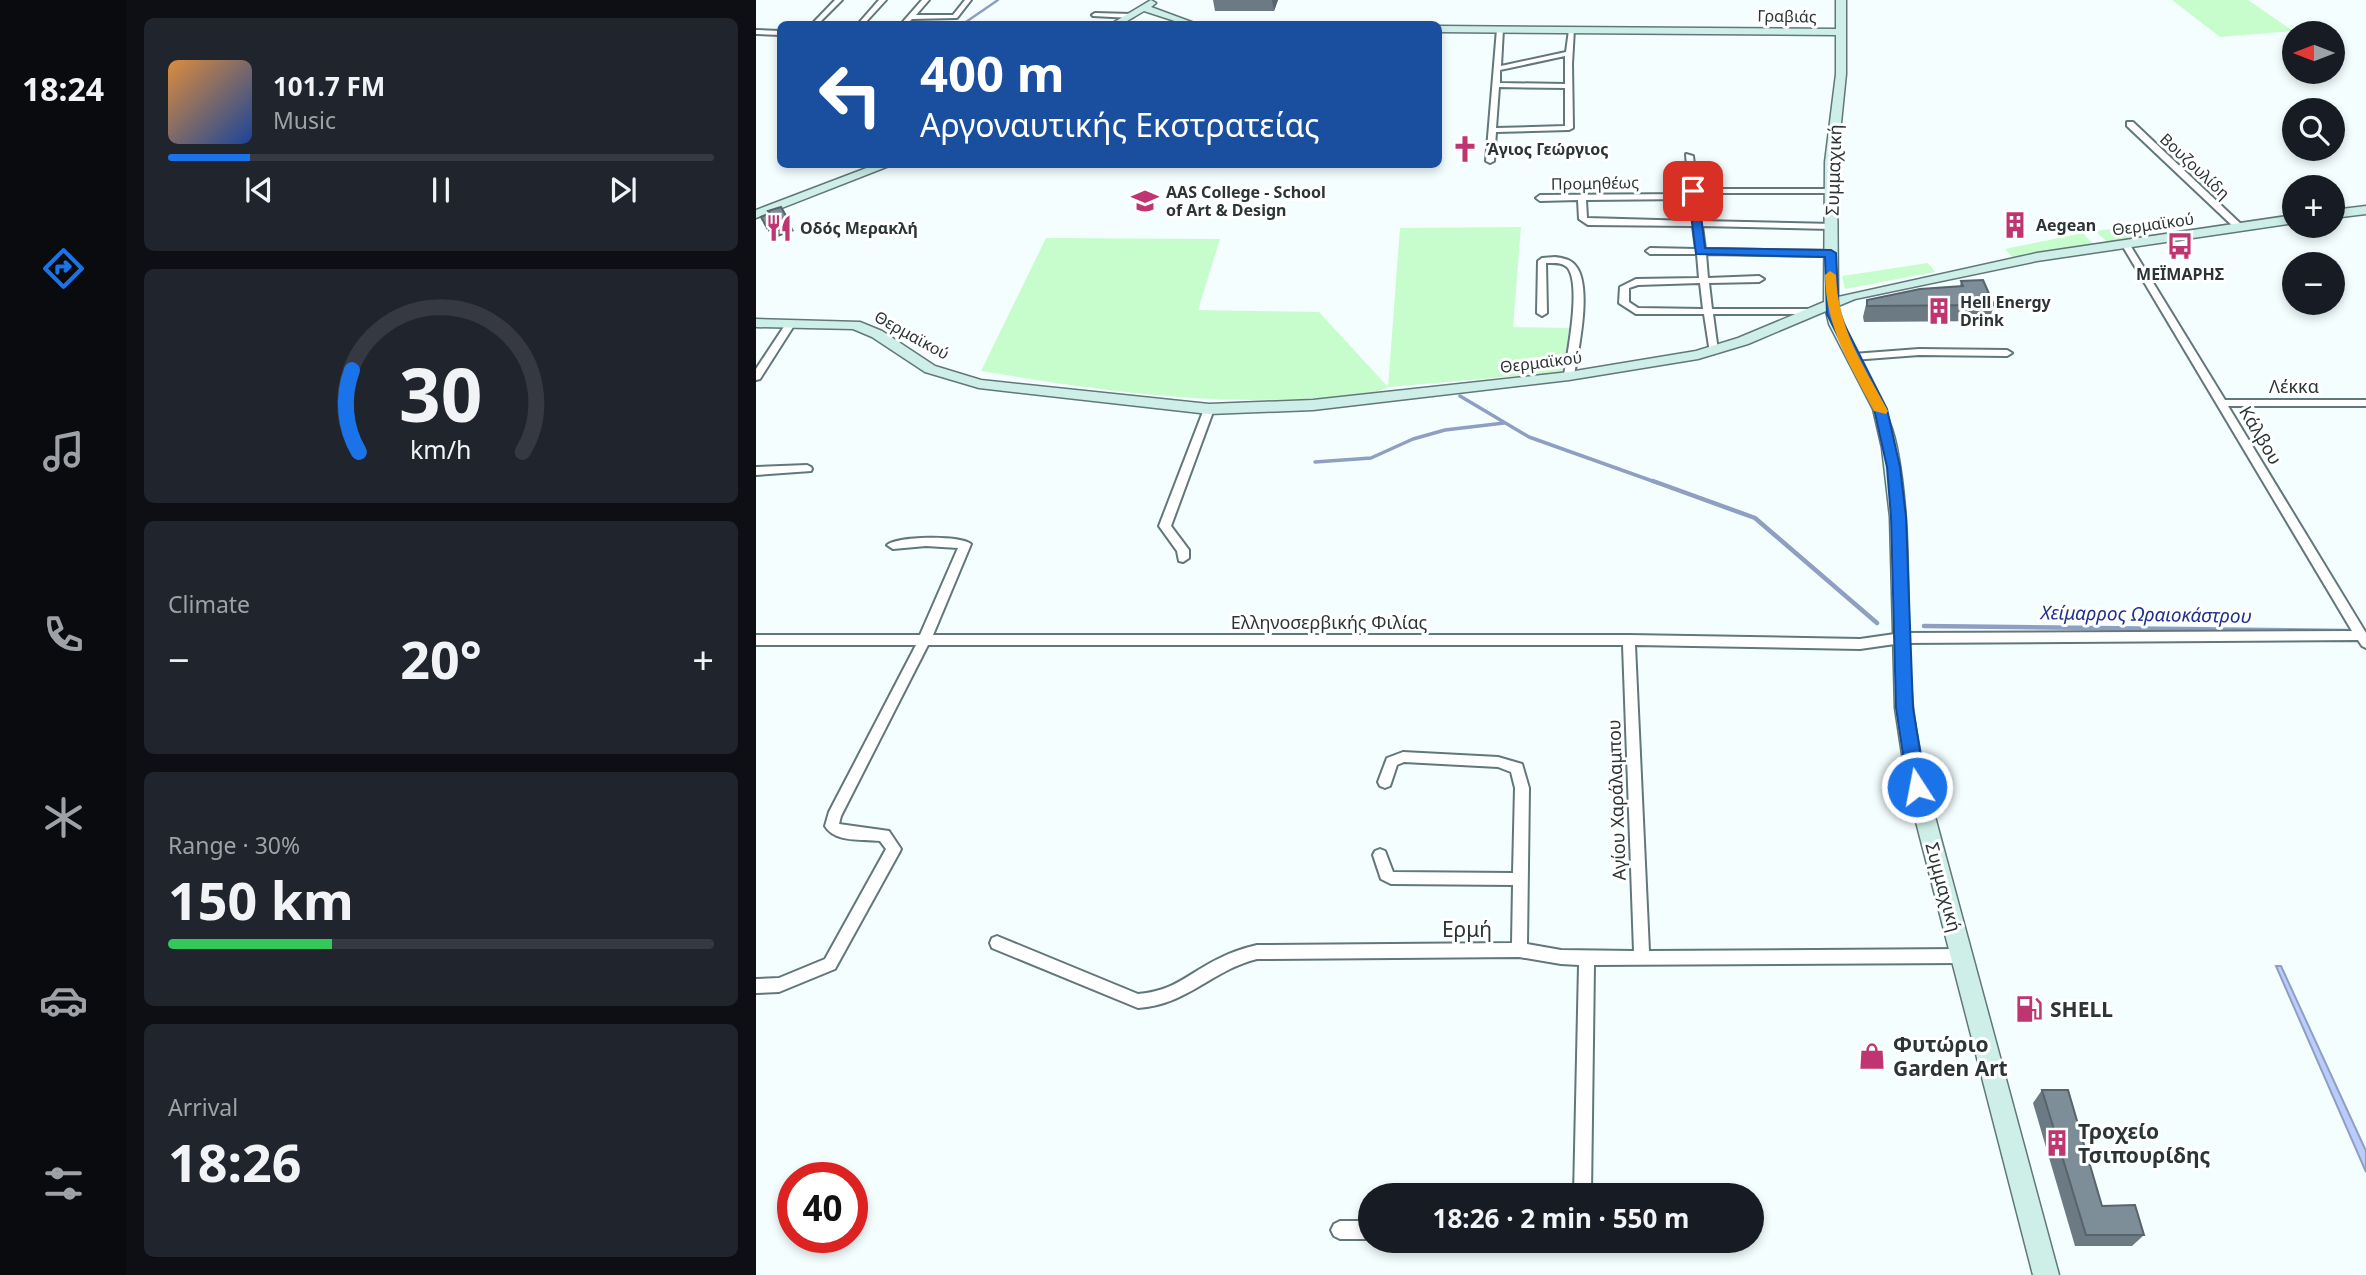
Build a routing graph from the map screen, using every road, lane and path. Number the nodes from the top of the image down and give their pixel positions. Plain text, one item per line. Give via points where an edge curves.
1 (839, 0) edge
2 (883, 0) edge
3 (926, 0) edge
4 (968, 0) edge
5 (1841, 0) edge
6 (1163, 1) edge
7 (1096, 15) dead end
8 (911, 17) junction
9 (1140, 17) edge
10 (818, 21) edge
11 (864, 21) edge
12 (907, 21) edge
13 (1180, 21) edge
14 (1442, 29) edge
15 (1500, 29) junction
16 (1572, 30) junction
17 (756, 32) edge
18 (1841, 32) junction
19 (777, 33) edge
20 (1570, 53) junction
21 (1497, 69) junction
22 (1496, 85) junction
23 (1568, 86) junction
24 (2130, 124) dead end
25 (1492, 130) junction
26 (1689, 156) dead end
27 (1490, 161) dead end
28 (859, 168) edge
29 (878, 168) edge
30 (1831, 191) junction
31 (1693, 193) junction
32 (1582, 197) junction
33 (1541, 198) dead end
34 (756, 205) edge
35 (2366, 210) edge
36 (2345, 213) edge
37 (756, 214) edge
38 (1584, 221) joint
39 (2282, 221) edge
40 (1696, 223) junction
41 (1831, 226) junction
42 (2240, 228) junction
43 (2126, 246) junction
44 (1650, 251) dead end
45 (1700, 251) junction
46 (1831, 253) junction
47 (1759, 279) dead end
48 (1704, 280) junction
49 (1831, 304) junction
50 (1810, 312) junction
51 (1542, 313) dead end
52 (1708, 313) junction
53 (756, 323) edge
54 (790, 324) junction
55 (1713, 351) junction
56 (2007, 353) dead end
57 (1853, 357) junction
58 (756, 360) edge
59 (768, 360) junction
60 (1569, 376) junction
61 (756, 377) edge
62 (2221, 403) junction
63 (2366, 403) edge
64 (1209, 409) junction
65 (807, 469) dead end
66 (756, 471) edge
67 (893, 545) dead end
68 (1183, 558) dead end
69 (1902, 638) junction
70 (925, 639) junction
71 (2364, 639) edge
72 (756, 640) edge
73 (1629, 640) junction
74 (1385, 782) dead end
75 (1380, 855) dead end
76 (1518, 879) junction
77 (997, 943) dead end
78 (1519, 950) junction
79 (1962, 956) junction
80 (1587, 958) junction
81 (1642, 959) junction
82 (756, 986) edge
83 (1583, 1183) edge
84 (1340, 1230) dead end
85 (1358, 1230) edge
86 (2046, 1275) edge

1 - 10 street
2 - 11 street
3 - 8 street
4 - 8 street via 955,17
5 - 18 street, Συμμαχική
6 - 9 street
7 - 9 street
8 - 12 street
9 - 13 street
14 - 15 street, Γραβιάς
15 - 16 street, Γραβιάς
15 - 21 street
16 - 18 street, Γραβιάς
16 - 20 street
17 - 19 street
18 - 30 street, Συμμαχική
20 - 21 street
20 - 23 street
21 - 22 street
22 - 23 street
22 - 25 street
23 - 25 street via 1566,130
24 - 42 street, Βουζουλίδη
25 - 27 street
26 - 31 street
28 - 34 street
29 - 37 street
30 - 31 street, Προμηθέως
30 - 41 street, Συμμαχική
31 - 32 street, Προμηθέως
31 - 40 street
32 - 33 street, Προμηθέως
32 - 38 street
35 - 36 street
38 - 40 street
39 - 42 street, Θερμαϊκού
40 - 41 street
40 - 45 street
41 - 46 street, Συμμαχική
42 - 43 street, Θερμαϊκού
43 - 49 street, Θερμαϊκού via 2001,263
43 - 62 street, Κάλβου
44 - 45 street
45 - 46 street
45 - 48 street
46 - 49 street, Συμμαχική
47 - 48 street
48 - 52 street
48 - 52 street via 1631,283 1625,287 1624,303 1636,311
49 - 50 street, Θερμαϊκού
49 - 57 street, Συμμαχική
50 - 52 street
50 - 55 street, Θερμαϊκού
51 - 60 street via 1542,261 1560,260 1572,266 1576,276 1577,316
52 - 55 street
53 - 54 street, Θερμαϊκού
54 - 59 street
54 - 64 street, Θερμαϊκού via 864,328 930,369 979,384 1074,398
55 - 60 street, Θερμαϊκού
56 - 57 street
57 - 69 street, Συμμαχική via 1880,409 1890,447 1898,517
58 - 59 street
59 - 61 street
60 - 64 street, Θερμαϊκού via 1313,405
62 - 63 street, Λέκκα
62 - 71 street, Κάλβου
64 - 68 street via 1165,526 1183,550
65 - 66 street
67 - 70 street via 965,544
69 - 71 street
69 - 73 street, Ελληνοσερβικής Φιλίας via 1860,645
69 - 79 street, Συμμαχική via 1904,708 1917,787
70 - 72 street, Ελληνοσερβικής Φιλίας
70 - 73 street, Ελληνοσερβικής Φιλίας
70 - 82 street via 832,826 838,831 884,835 894,849 830,964 779,985
73 - 81 street, Αγίου Χαράλαμπου
74 - 76 street via 1392,762 1403,757 1498,762 1517,768 1522,788
75 - 76 street via 1391,878
76 - 78 street
77 - 78 street, Ερμή via 1138,1002 1171,997 1219,963 1257,952
78 - 80 street, Ερμή
79 - 81 street, Ερμή
79 - 86 street, Συμμαχική
80 - 81 street, Ερμή
80 - 83 street
84 - 85 street

